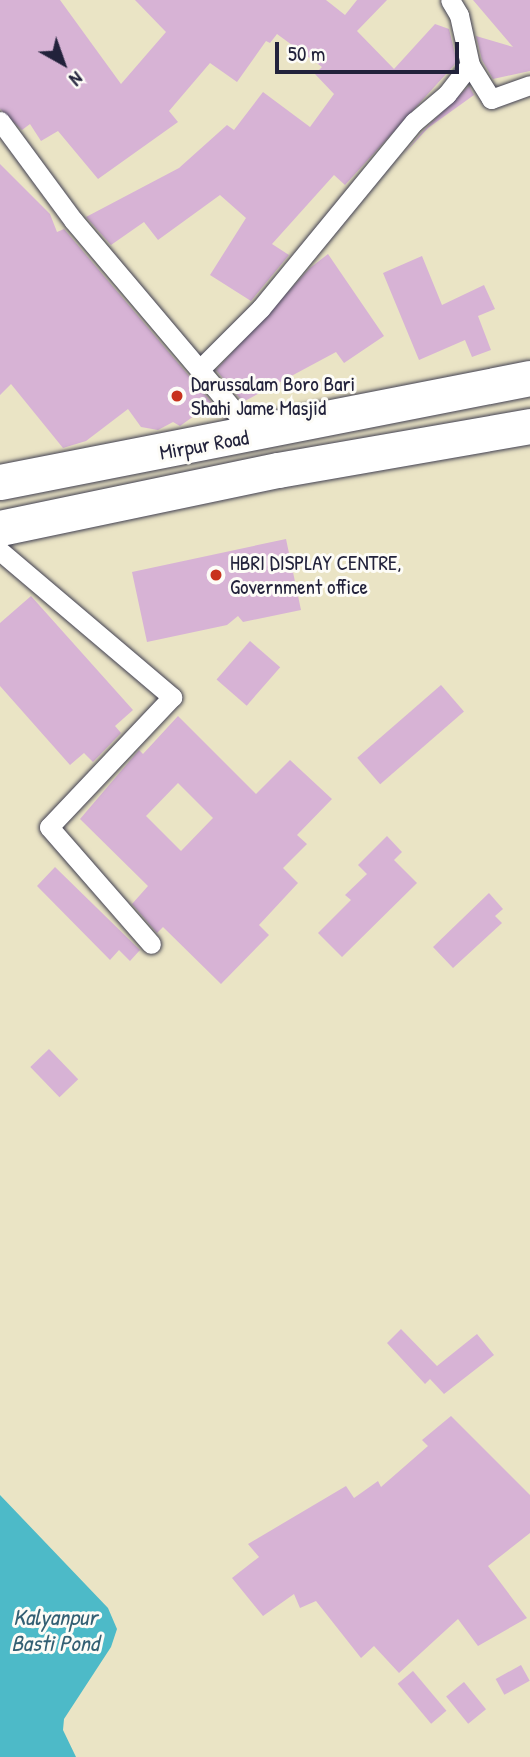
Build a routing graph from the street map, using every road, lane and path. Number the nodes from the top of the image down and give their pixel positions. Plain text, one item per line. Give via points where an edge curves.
1 (450, 0) edge
2 (470, 65) junction
3 (530, 85) edge
4 (0, 121) edge
5 (200, 369) junction
6 (530, 378) edge
7 (530, 426) edge
8 (255, 435) junction
9 (0, 482) edge
10 (0, 528) edge
11 (0, 551) edge
12 (152, 944) dead end

1 - 2 street via 459,15
2 - 3 street via 491,99
2 - 5 street via 447,94 414,122 261,308
4 - 5 street via 73,220
5 - 8 street
6 - 8 highway, Mirpur Road
7 - 10 highway, Mirpur Road via 278,470
8 - 9 highway, Mirpur Road
11 - 12 street via 172,697 49,827

